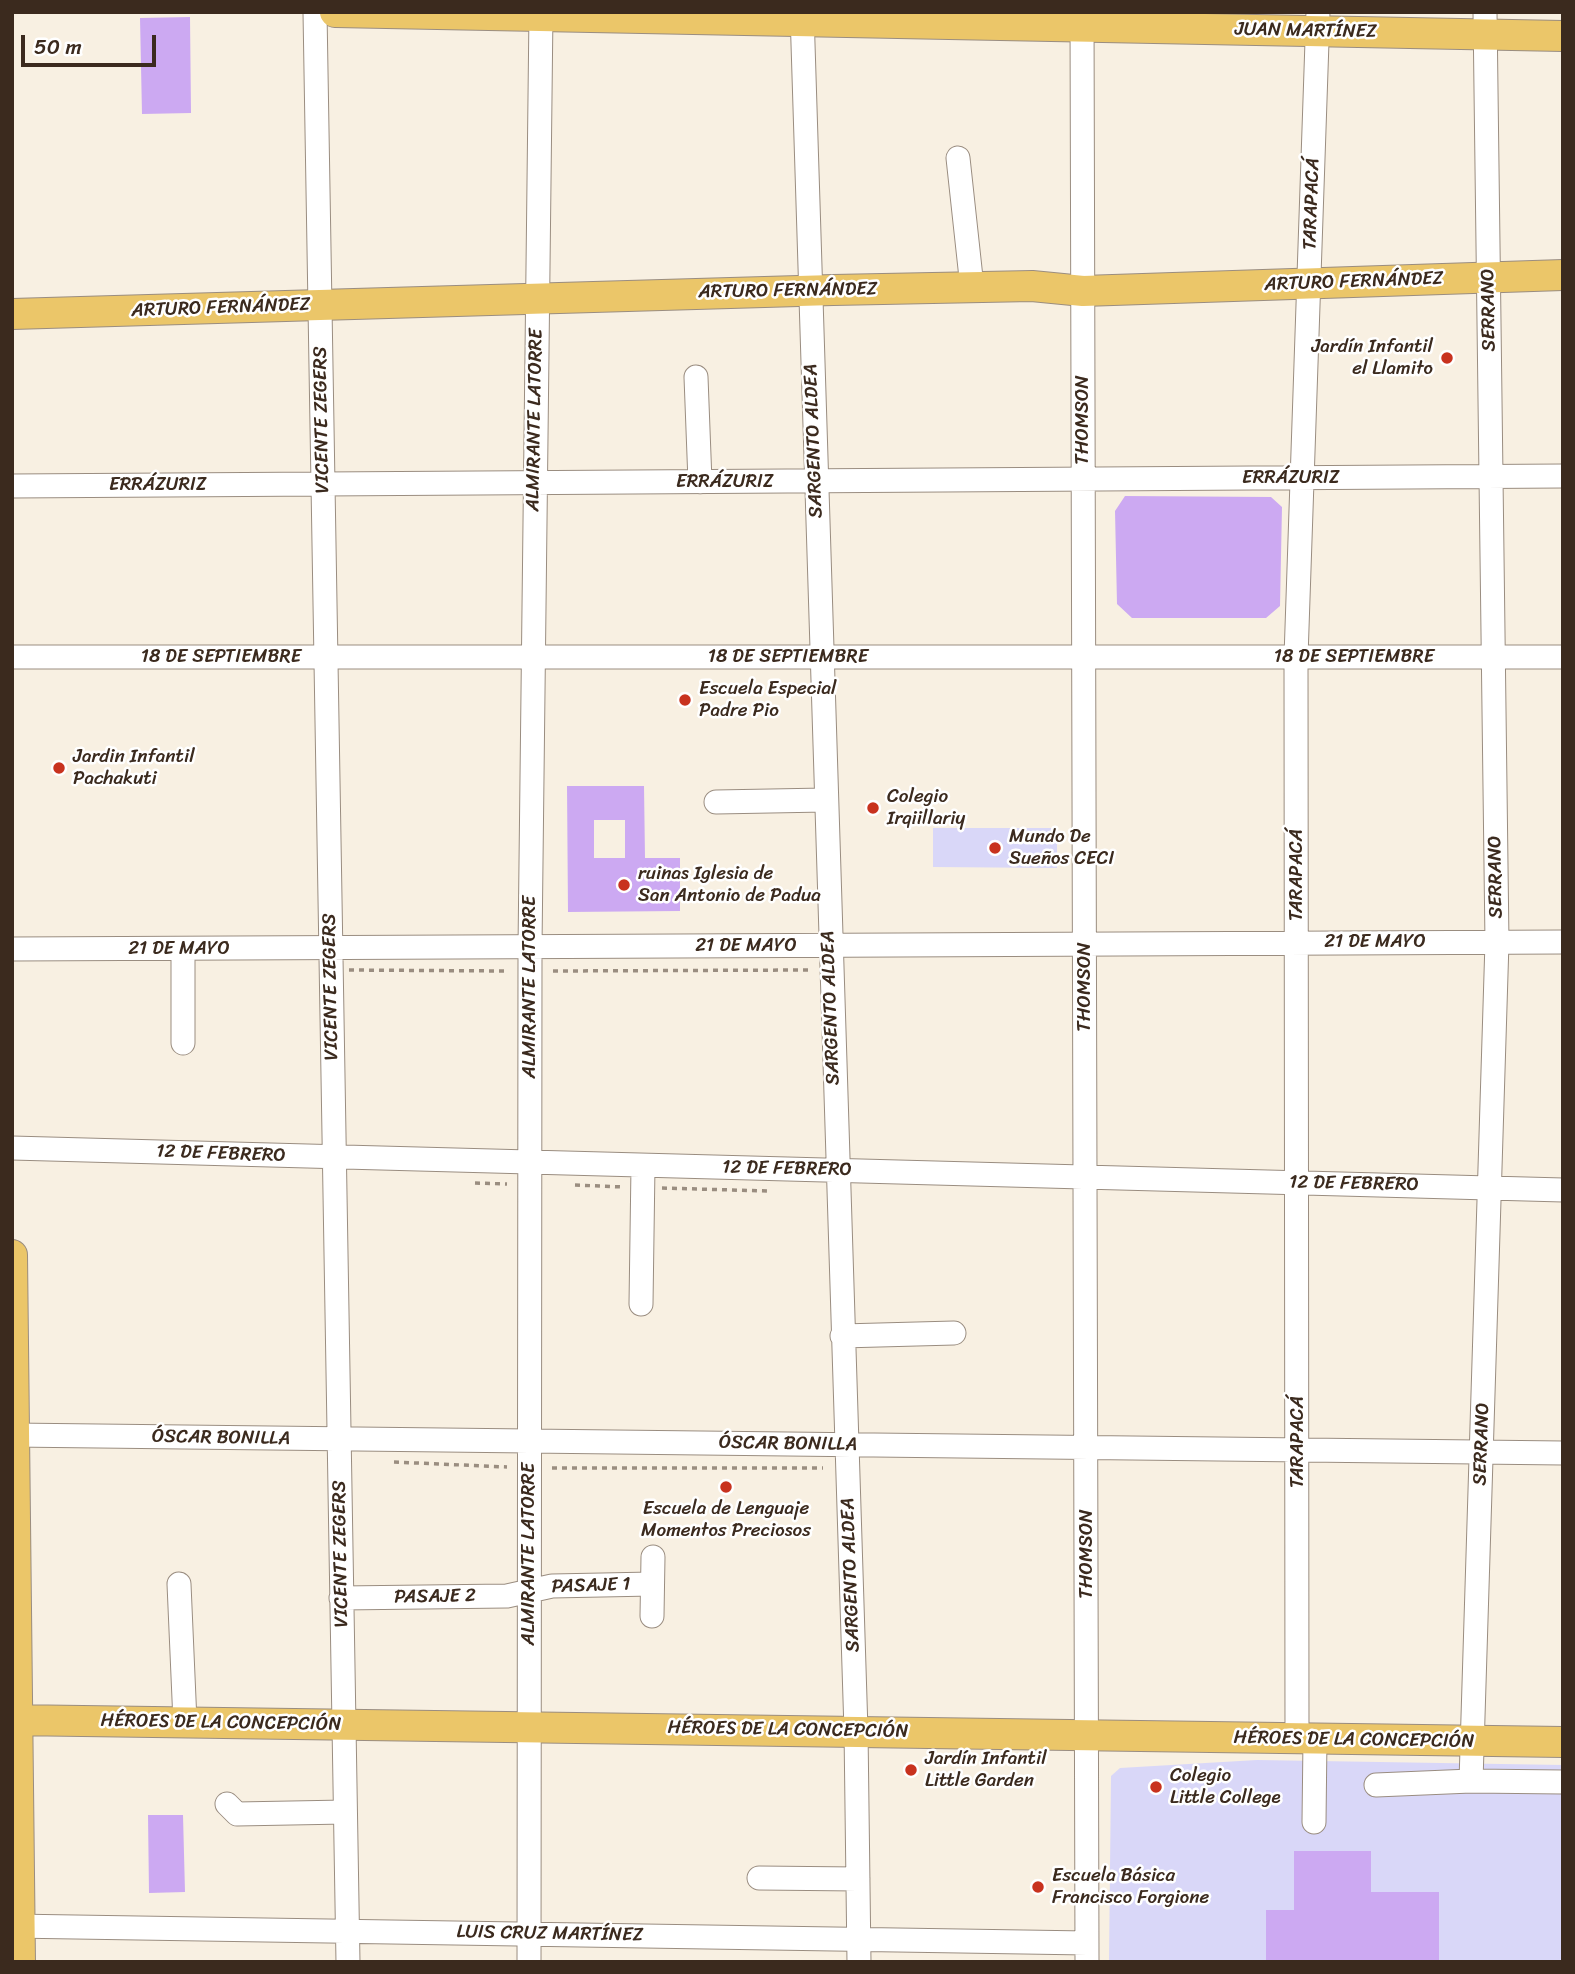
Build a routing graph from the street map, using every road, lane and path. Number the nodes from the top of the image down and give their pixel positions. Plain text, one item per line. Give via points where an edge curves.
1 (315, 12) edge
2 (335, 12) edge
3 (541, 14) edge
4 (802, 17) edge
5 (1082, 19) edge
6 (1318, 22) edge
7 (1485, 23) edge
8 (1563, 36) edge
9 (958, 159) dead end
10 (1563, 275) edge
11 (1489, 277) junction
12 (1309, 283) junction
13 (972, 288) junction
14 (809, 290) junction
15 (1083, 291) junction
16 (537, 299) junction
17 (320, 305) junction
18 (12, 314) edge
19 (696, 377) dead end
20 (1563, 476) edge
21 (1491, 477) junction
22 (1302, 478) junction
23 (1083, 479) junction
24 (814, 481) junction
25 (700, 482) junction
26 (534, 483) junction
27 (323, 484) junction
28 (12, 486) edge
29 (12, 657) edge
30 (326, 657) junction
31 (533, 657) junction
32 (820, 657) junction
33 (1084, 657) junction
34 (1296, 657) junction
35 (1493, 657) junction
36 (1563, 657) edge
37 (825, 800) junction
38 (716, 802) dead end
39 (1497, 942) junction
40 (1563, 942) edge
41 (1298, 943) junction
42 (1085, 944) junction
43 (829, 945) junction
44 (530, 947) junction
45 (12, 949) edge
46 (183, 949) junction
47 (331, 959) junction
48 (808, 970) dead end
49 (507, 971) dead end
50 (553, 971) dead end
51 (183, 1043) dead end
52 (12, 1149) edge
53 (334, 1157) junction
54 (530, 1162) junction
55 (837, 1171) junction
56 (643, 1176) junction
57 (1086, 1177) junction
58 (1298, 1183) junction
59 (564, 1185) dead end
60 (1490, 1188) junction
61 (1563, 1190) edge
62 (775, 1191) dead end
63 (12, 1255) edge
64 (641, 1304) dead end
65 (954, 1333) dead end
66 (842, 1336) junction
67 (13, 1435) edge
68 (339, 1439) junction
69 (529, 1441) junction
70 (846, 1445) junction
71 (1087, 1447) junction
72 (1298, 1450) junction
73 (1482, 1452) junction
74 (1563, 1453) edge
75 (387, 1461) dead end
76 (507, 1467) dead end
77 (552, 1468) dead end
78 (823, 1468) dead end
79 (653, 1557) dead end
80 (179, 1584) dead end
81 (652, 1584) junction
82 (529, 1591) junction
83 (341, 1598) junction
84 (652, 1616) dead end
85 (14, 1720) edge
86 (185, 1723) junction
87 (344, 1724) junction
88 (529, 1726) junction
89 (856, 1730) junction
90 (1088, 1737) junction
91 (1306, 1739) junction
92 (1474, 1741) junction
93 (1563, 1742) edge
94 (1471, 1781) junction
95 (1563, 1782) edge
96 (1376, 1785) dead end
97 (227, 1804) dead end
98 (345, 1812) junction
99 (1314, 1822) dead end
100 (759, 1878) dead end
101 (858, 1879) junction
102 (16, 1926) edge
103 (347, 1931) junction
104 (529, 1934) junction
105 (859, 1950) edge
106 (1087, 1952) edge
107 (20, 1962) edge
108 (348, 1962) edge
109 (529, 1962) edge

1 - 17 street, VICENTE ZEGERS
2 - 3 main road, JUAN MARTÍNEZ
3 - 4 main road, JUAN MARTÍNEZ
3 - 16 street, ALMIRANTE LATORRE
4 - 5 main road, JUAN MARTÍNEZ
4 - 14 street, SARGENTO ALDEA
5 - 6 main road, JUAN MARTÍNEZ
5 - 15 street, THOMSON
6 - 7 main road, JUAN MARTÍNEZ
6 - 12 street, TARAPACÁ
7 - 8 main road, JUAN MARTÍNEZ
7 - 11 street, SERRANO
9 - 13 street
10 - 11 main road, ARTURO FERNÁNDEZ
11 - 12 main road, ARTURO FERNÁNDEZ
11 - 21 street, SERRANO
12 - 15 main road, ARTURO FERNÁNDEZ
12 - 22 street, TARAPACÁ
13 - 14 main road, ARTURO FERNÁNDEZ
13 - 15 main road, ARTURO FERNÁNDEZ via 1032,286
14 - 16 main road, ARTURO FERNÁNDEZ
14 - 24 street, SARGENTO ALDEA
15 - 23 street, THOMSON
16 - 17 main road, ARTURO FERNÁNDEZ
16 - 26 street, ALMIRANTE LATORRE
17 - 18 main road, ARTURO FERNÁNDEZ
17 - 27 street, VICENTE ZEGERS
19 - 25 street
20 - 21 street, ERRÁZURIZ
21 - 22 street, ERRÁZURIZ
21 - 35 street, SERRANO
22 - 23 street, ERRÁZURIZ
22 - 34 street, TARAPACÁ
23 - 24 street, ERRÁZURIZ
23 - 33 street, THOMSON
24 - 25 street, ERRÁZURIZ
24 - 32 street, SARGENTO ALDEA
25 - 26 street, ERRÁZURIZ
26 - 27 street, ERRÁZURIZ
26 - 31 street, ALMIRANTE LATORRE
27 - 28 street, ERRÁZURIZ
27 - 30 street, VICENTE ZEGERS
29 - 30 street, 18 DE SEPTIEMBRE
30 - 31 street, 18 DE SEPTIEMBRE
30 - 47 street, VICENTE ZEGERS
31 - 32 street, 18 DE SEPTIEMBRE
31 - 44 street, ALMIRANTE LATORRE
32 - 33 street, 18 DE SEPTIEMBRE
32 - 37 street, SARGENTO ALDEA
33 - 34 street, 18 DE SEPTIEMBRE
33 - 42 street, THOMSON
34 - 35 street, 18 DE SEPTIEMBRE
34 - 41 street, TARAPACÁ
35 - 36 street, 18 DE SEPTIEMBRE
35 - 39 street, SERRANO
37 - 38 street
37 - 43 street, SARGENTO ALDEA
39 - 40 street, 21 DE MAYO
39 - 41 street, 21 DE MAYO
39 - 60 street, SERRANO
41 - 42 street, 21 DE MAYO
41 - 58 street, TARAPACÁ
42 - 43 street, 21 DE MAYO
42 - 57 street, THOMSON
43 - 44 street, 21 DE MAYO
43 - 55 street, SARGENTO ALDEA
44 - 47 street, 21 DE MAYO
44 - 54 street, ALMIRANTE LATORRE
45 - 46 street, 21 DE MAYO
46 - 47 street, 21 DE MAYO
46 - 51 street
47 - 49 path
47 - 53 street, VICENTE ZEGERS
48 - 50 path
52 - 53 street, 12 DE FEBRERO
53 - 54 street, 12 DE FEBRERO
53 - 68 street, VICENTE ZEGERS
54 - 56 street, 12 DE FEBRERO
54 - 69 street, ALMIRANTE LATORRE
55 - 56 street, 12 DE FEBRERO
55 - 57 street, 12 DE FEBRERO
55 - 66 street, SARGENTO ALDEA
56 - 59 path
56 - 62 path
56 - 64 street
57 - 58 street, 12 DE FEBRERO
57 - 71 street, THOMSON
58 - 60 street, 12 DE FEBRERO
58 - 72 street, TARAPACÁ
60 - 61 street, 12 DE FEBRERO
60 - 73 street, SERRANO
63 - 67 main road
65 - 66 street
66 - 70 street, SARGENTO ALDEA
67 - 68 street, ÓSCAR BONILLA
67 - 85 main road
68 - 69 street, ÓSCAR BONILLA
68 - 83 street, VICENTE ZEGERS
69 - 70 street, ÓSCAR BONILLA
69 - 82 street, ALMIRANTE LATORRE
70 - 71 street, ÓSCAR BONILLA
70 - 89 street, SARGENTO ALDEA
71 - 72 street, ÓSCAR BONILLA
71 - 90 street, THOMSON
72 - 73 street, ÓSCAR BONILLA
72 - 91 street, TARAPACÁ
73 - 74 street, ÓSCAR BONILLA
73 - 92 street, SERRANO
75 - 76 path
77 - 78 path
79 - 81 street, PASAJE 1
80 - 86 street
81 - 82 street, PASAJE 1 via 552,1586
81 - 84 street, PASAJE 1
82 - 83 street, PASAJE 2 via 507,1596
82 - 88 street, ALMIRANTE LATORRE
83 - 87 street, VICENTE ZEGERS
85 - 86 main road, HÉROES DE LA CONCEPCIÓN
85 - 102 main road
86 - 87 main road, HÉROES DE LA CONCEPCIÓN
87 - 88 main road, HÉROES DE LA CONCEPCIÓN
87 - 98 street, VICENTE ZEGERS
88 - 89 main road, HÉROES DE LA CONCEPCIÓN
88 - 104 street, ALMIRANTE LATORRE
89 - 90 main road, HÉROES DE LA CONCEPCIÓN
89 - 101 street, SARGENTO ALDEA
90 - 91 main road, HÉROES DE LA CONCEPCIÓN
90 - 106 street, THOMSON
91 - 92 main road, HÉROES DE LA CONCEPCIÓN
91 - 99 street, TARAPACÁ
92 - 93 main road, HÉROES DE LA CONCEPCIÓN
92 - 94 street, SERRANO
94 - 95 street
94 - 96 street
97 - 98 street via 237,1814
98 - 103 street, VICENTE ZEGERS
100 - 101 street
101 - 105 street, SARGENTO ALDEA
102 - 103 street, LUIS CRUZ MARTÍNEZ
102 - 107 main road
103 - 104 street, LUIS CRUZ MARTÍNEZ
103 - 108 street, VICENTE ZEGERS
104 - 105 street, LUIS CRUZ MARTÍNEZ
104 - 109 street, ALMIRANTE LATORRE
105 - 106 street, LUIS CRUZ MARTÍNEZ

